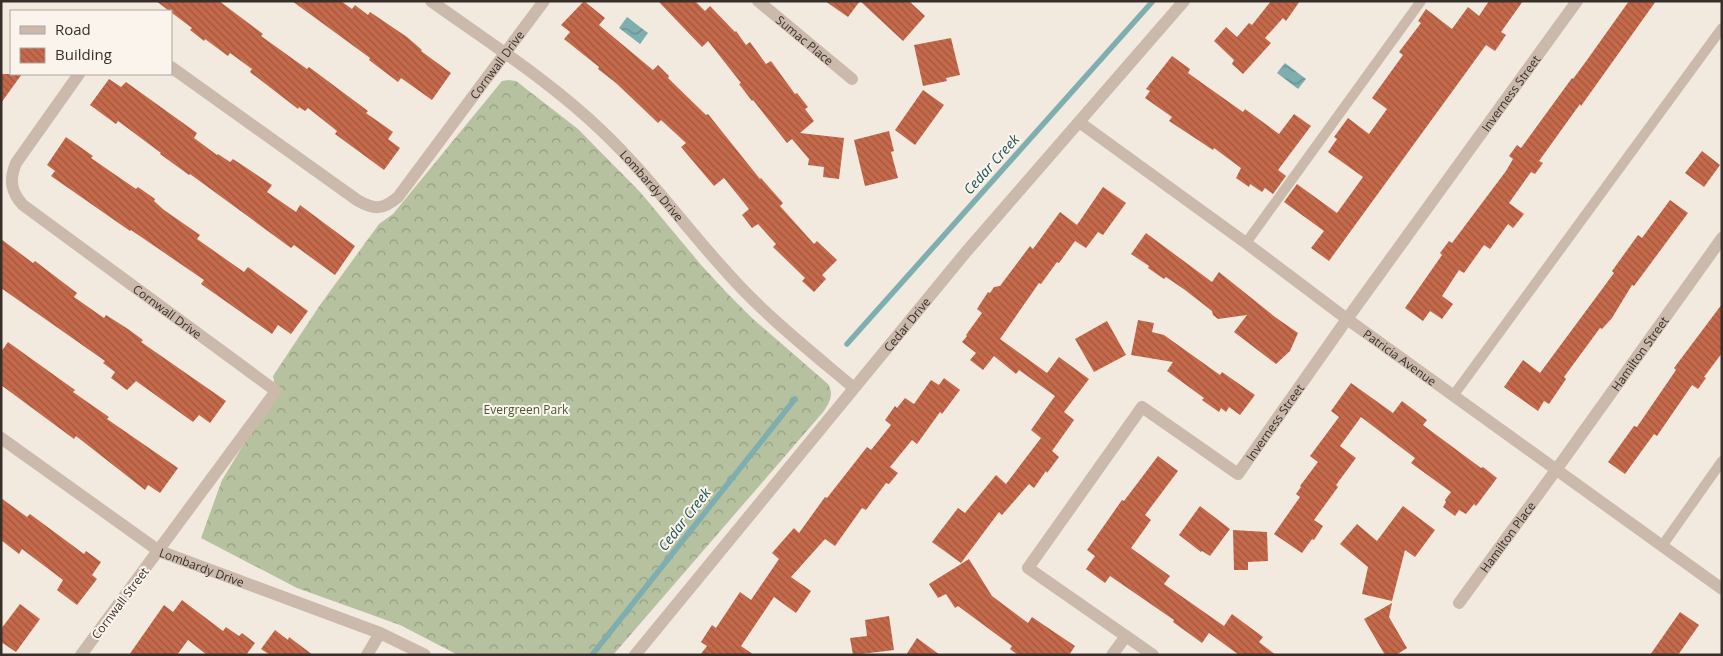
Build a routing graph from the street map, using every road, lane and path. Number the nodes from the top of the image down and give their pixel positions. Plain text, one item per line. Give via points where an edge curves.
1 (431, 1) edge
2 (544, 1) edge
3 (758, 1) edge
4 (1184, 1) edge
5 (1421, 1) edge
6 (1577, 1) edge
7 (1722, 28) edge
8 (505, 54) junction
9 (172, 68) edge
10 (77, 75) edge
11 (852, 78) dead end
12 (1079, 122) junction
13 (1722, 238) edge
14 (1246, 243) junction
15 (1347, 319) junction
16 (854, 388) junction
17 (1453, 396) junction
18 (1, 438) edge
19 (1722, 461) edge
20 (1556, 470) junction
21 (1662, 546) junction
22 (159, 551) junction
23 (1722, 589) edge
24 (1459, 603) dead end
25 (380, 633) junction
26 (1126, 636) junction
27 (81, 655) edge
28 (367, 655) edge
29 (425, 655) edge
30 (635, 655) edge
31 (1112, 655) edge
32 (1153, 655) edge

1 - 8 street, Lombardy Drive
2 - 8 street, Cornwall Drive
3 - 11 street, Sumac Place
4 - 12 street, Cedar Drive
5 - 14 lane
6 - 15 street, Inverness Street
7 - 17 lane
8 - 9 street, Cornwall Drive via 398,197 375,207 357,200
8 - 16 street, Lombardy Drive via 567,100 603,132 647,178 738,285
10 - 22 street, Cornwall Drive via 16,163 11,178 13,192 24,205 276,391
12 - 14 street, Patricia Avenue
12 - 16 street, Cedar Drive
13 - 20 street, Hamilton Street
14 - 15 street, Patricia Avenue
15 - 17 street, Patricia Avenue
15 - 26 street, Inverness Street via 1238,474 1142,407 1028,568
16 - 30 street, Cedar Drive
17 - 20 street, Patricia Avenue
18 - 22 street, Lombardy Drive
19 - 21 lane
20 - 21 street, Patricia Avenue
20 - 24 street, Hamilton Place
21 - 23 street, Patricia Avenue
22 - 25 street, Lombardy Drive
22 - 27 street, Cornwall Street
25 - 28 street
25 - 29 street, Lombardy Drive
26 - 31 street
26 - 32 street

